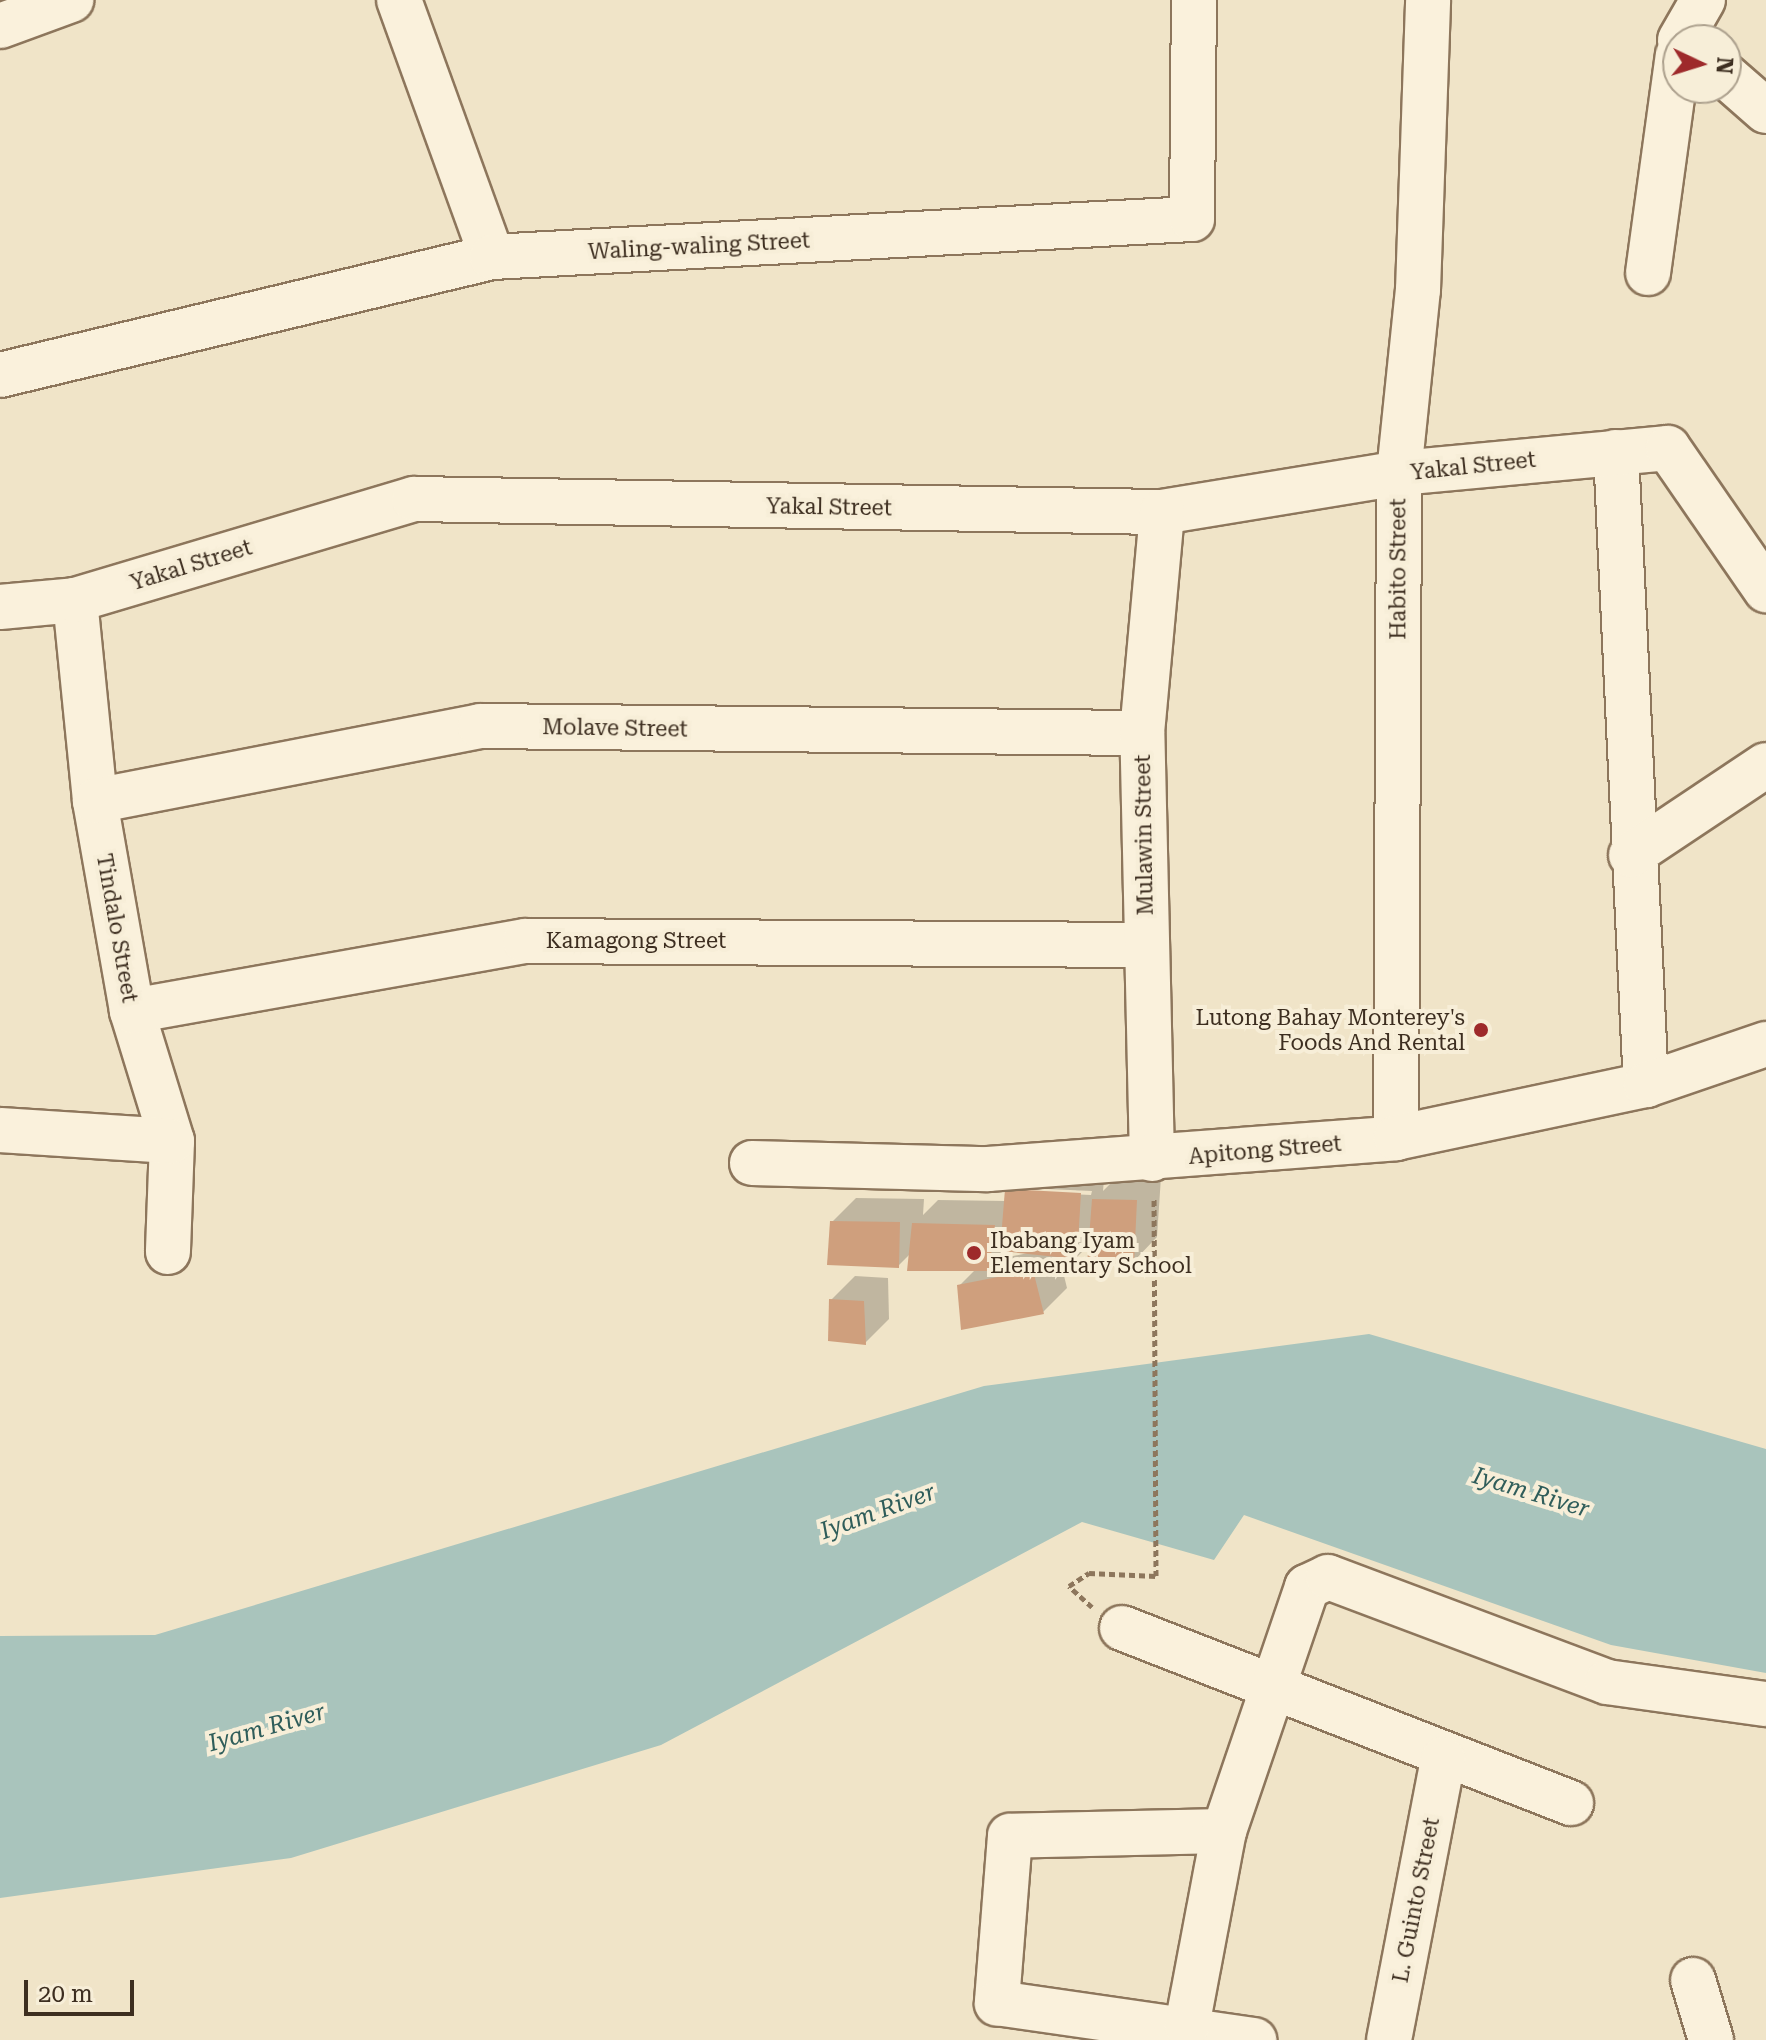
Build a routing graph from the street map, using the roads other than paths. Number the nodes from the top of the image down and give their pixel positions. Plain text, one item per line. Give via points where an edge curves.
1 (71, 0) edge
2 (399, 0) edge
3 (1194, 0) edge
4 (1428, 0) edge
5 (1703, 0) edge
6 (1691, 24) edge
7 (0, 26) edge
8 (1742, 90) edge
9 (1672, 104) edge
10 (1766, 111) edge
11 (492, 257) junction
12 (1648, 273) dead end
13 (0, 375) edge
14 (1616, 452) junction
15 (1399, 473) junction
16 (1162, 512) junction
17 (1766, 590) edge
18 (75, 600) junction
19 (0, 607) edge
20 (1142, 733) junction
21 (1766, 765) edge
22 (95, 801) junction
23 (1631, 855) junction
24 (1147, 945) junction
25 (132, 1011) junction
26 (1766, 1044) edge
27 (1646, 1085) junction
28 (0, 1130) edge
29 (1396, 1138) junction
30 (172, 1141) junction
31 (1152, 1159) junction
32 (752, 1163) dead end
33 (168, 1252) dead end
34 (1122, 1628) dead end
35 (1274, 1688) junction
36 (1766, 1704) edge
37 (1443, 1759) junction
38 (1571, 1803) dead end
39 (1224, 1831) junction
40 (1693, 1980) dead end
41 (1187, 2026) junction
42 (1254, 2040) edge
43 (1389, 2040) edge
44 (1711, 2040) edge

1 - 7 street
2 - 11 street
3 - 11 street, Waling-waling Street via 1192,219
4 - 15 street, Habito Street via 1418,290
5 - 6 street
8 - 10 street
9 - 12 street
11 - 13 street, Waling-waling Street
14 - 15 street, Yakal Street
14 - 17 street, Yakal Street via 1668,448
14 - 23 street
15 - 16 street, Yakal Street
15 - 29 street, Habito Street
16 - 18 street, Yakal Street via 414,499
16 - 20 street, Mulawin Street
18 - 19 street, Yakal Street
18 - 22 street, Tindalo Street
20 - 22 street, Molave Street via 480,726
20 - 24 street, Mulawin Street
21 - 23 street
22 - 25 street, Tindalo Street
23 - 27 street
24 - 25 street, Kamagong Street via 525,941
24 - 31 street, Mulawin Street
25 - 30 street, Tindalo Street
26 - 27 street, Apitong Street
27 - 29 street, Apitong Street
28 - 30 street
29 - 31 street, Apitong Street
30 - 33 street, Tindalo Street
31 - 32 street, Apitong Street via 988,1169
34 - 35 street
35 - 36 street via 1307,1587 1328,1577 1607,1682
35 - 37 street
35 - 39 street
37 - 38 street
37 - 43 street, L. Guinto Street
39 - 41 street
39 - 41 street via 1010,1836 997,2003
40 - 44 street
41 - 42 street

